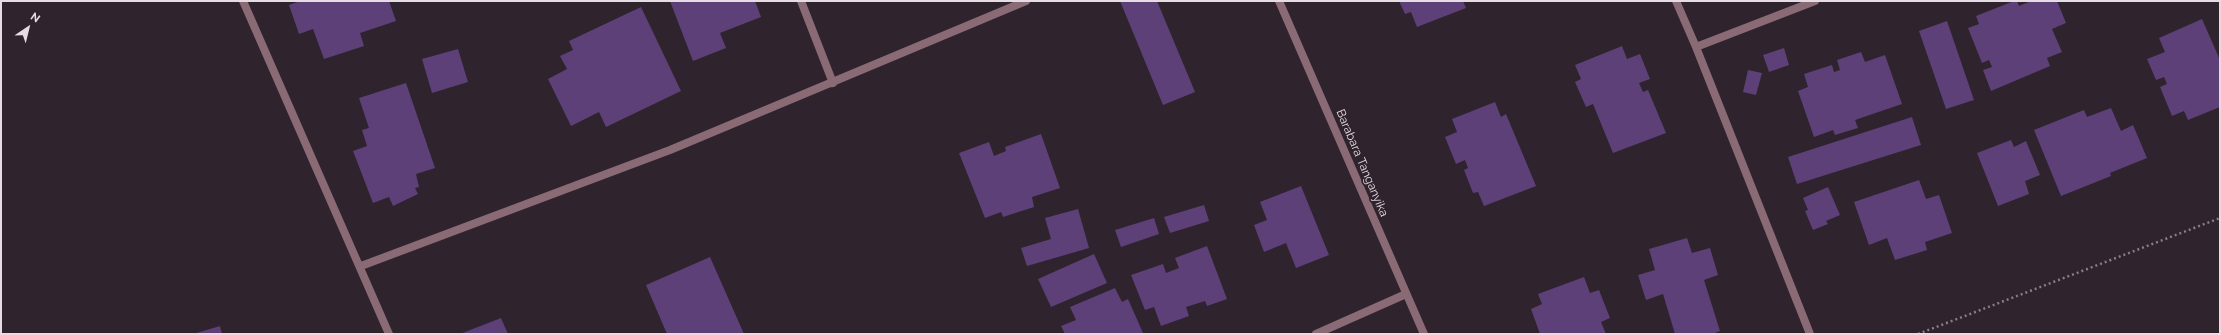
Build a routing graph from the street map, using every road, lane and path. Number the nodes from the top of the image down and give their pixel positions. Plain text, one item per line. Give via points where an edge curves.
1 (243, 1) edge
2 (801, 1) edge
3 (1026, 1) edge
4 (1279, 1) edge
5 (1676, 1) edge
6 (1815, 1) edge
7 (1696, 47) junction
8 (833, 83) junction
9 (2220, 218) edge
10 (361, 266) junction
11 (1406, 294) junction
12 (389, 334) edge
13 (1316, 334) edge
14 (1424, 334) edge
15 (1810, 334) edge
16 (1918, 334) edge

1 - 10 street
2 - 8 street
3 - 8 street
4 - 11 street, Barabara Tanganyika
5 - 7 street
6 - 7 street
7 - 15 street
8 - 10 street via 670,150
9 - 16 path
10 - 12 street
11 - 13 street
11 - 14 street, Barabara Tanganyika

